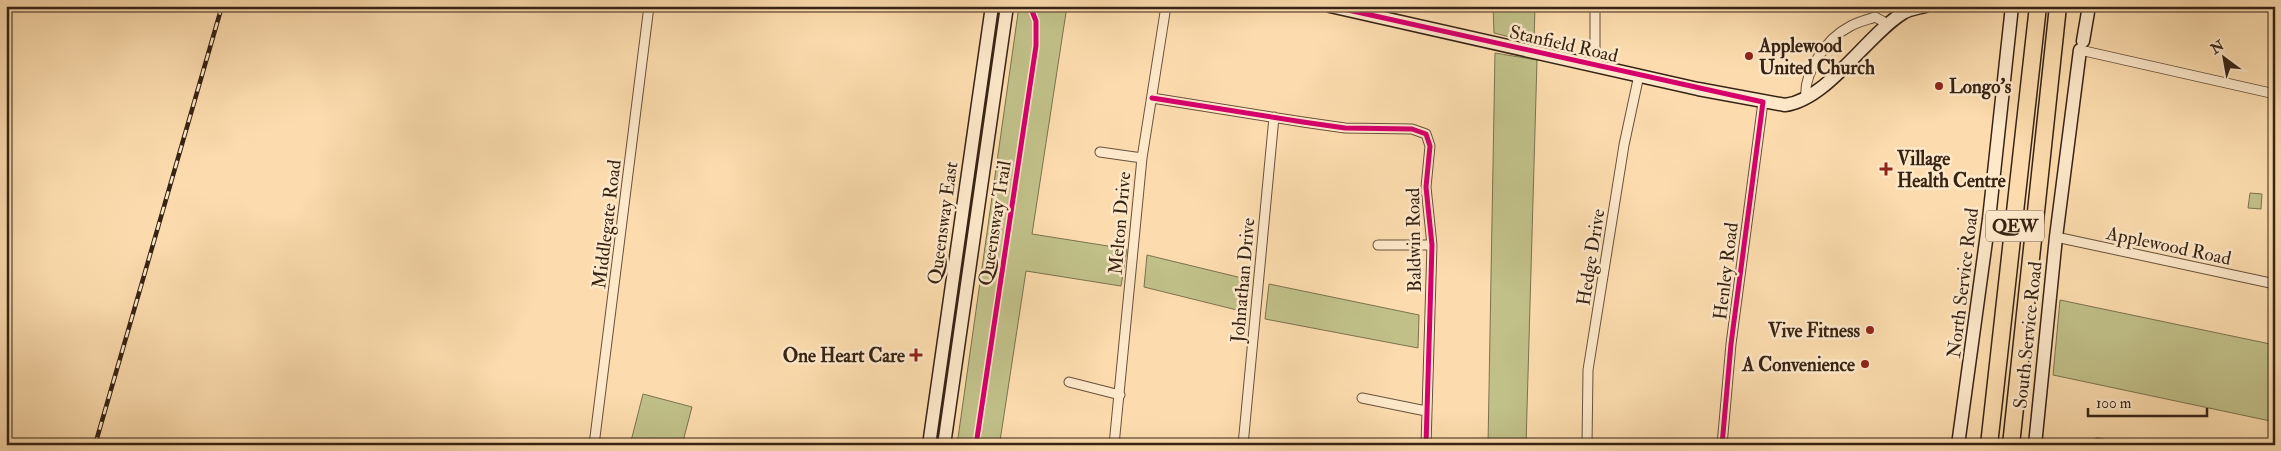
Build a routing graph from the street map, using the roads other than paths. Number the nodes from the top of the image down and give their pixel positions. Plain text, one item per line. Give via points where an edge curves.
1 (649, 6) edge
2 (992, 6) edge
3 (1007, 6) edge
4 (1166, 6) edge
5 (1330, 6) edge
6 (1595, 6) edge
7 (1925, 6) edge
8 (2012, 6) edge
9 (2038, 6) edge
10 (2058, 6) edge
11 (2089, 6) edge
12 (1905, 9) edge
13 (1888, 24) junction
14 (2081, 46) junction
15 (1595, 65) junction
16 (1639, 75) junction
17 (2275, 94) edge
18 (1152, 98) junction
19 (1806, 98) junction
20 (1762, 102) junction
21 (1274, 118) junction
22 (1100, 152) dead end
23 (1142, 158) junction
24 (2056, 237) junction
25 (1378, 245) dead end
26 (1432, 245) junction
27 (2275, 284) edge
28 (1069, 382) dead end
29 (1120, 395) junction
30 (1362, 398) dead end
31 (1426, 411) junction
32 (594, 445) edge
33 (929, 445) edge
34 (944, 445) edge
35 (1114, 445) edge
36 (1243, 445) edge
37 (1426, 445) edge
38 (1587, 445) edge
39 (1722, 445) edge
40 (1958, 445) edge
41 (1989, 445) edge
42 (2011, 445) edge
43 (2035, 445) edge

1 - 32 street, Middlegate Road
2 - 33 main road, Queensway East
3 - 34 main road, Queensway East
4 - 18 street, Melton Drive
5 - 15 main road, Stanfield Road
6 - 15 street
7 - 12 main road, Stanfield Road
8 - 40 main road, North Service Road via 1989,219
9 - 41 highway, QEW
10 - 42 highway, QEW
11 - 14 main road, South Service Road
12 - 13 main road, Stanfield Road
13 - 19 main road, Stanfield Road
13 - 19 street via 1875,18 1868,20 1848,27 1830,42 1810,74
14 - 17 street
14 - 24 main road, South Service Road
15 - 16 main road, Stanfield Road
16 - 20 main road, Stanfield Road
16 - 38 street, Hedge Drive via 1624,144 1588,370
18 - 21 street, Baldwin Road
18 - 23 street, Melton Drive
19 - 20 main road, Stanfield Road via 1785,105
20 - 39 street, Henley Road via 1731,344
21 - 26 street, Baldwin Road via 1346,128 1412,129 1426,134 1430,146 1426,187
21 - 36 street, Johnathan Drive
22 - 23 street
23 - 29 street, Melton Drive
24 - 27 street, Applewood Road
24 - 43 main road, South Service Road
25 - 26 street
26 - 31 street, Baldwin Road
28 - 29 street
29 - 35 street, Melton Drive
30 - 31 street
31 - 37 street, Baldwin Road

